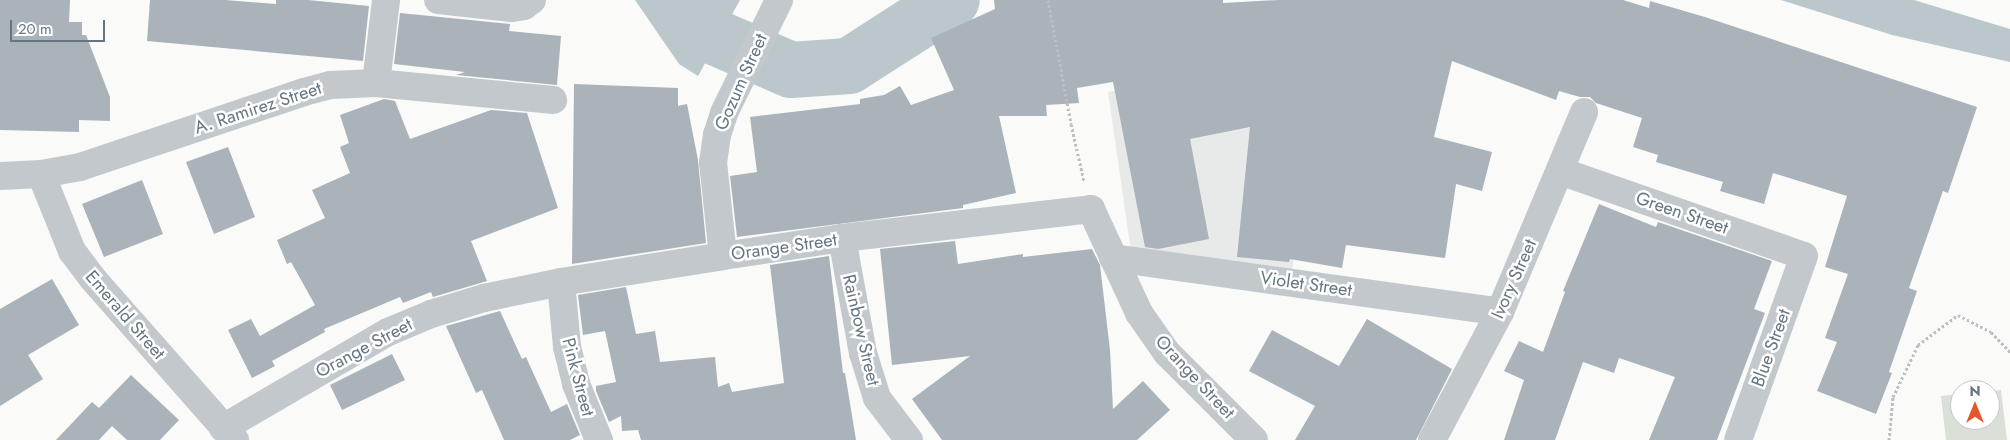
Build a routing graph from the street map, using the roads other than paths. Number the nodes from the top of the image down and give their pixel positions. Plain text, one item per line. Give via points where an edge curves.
1 (386, 0) edge
2 (438, 0) edge
3 (532, 0) edge
4 (779, 0) edge
5 (376, 83) junction
6 (552, 100) dead end
7 (1584, 112) dead end
8 (1560, 171) junction
9 (41, 174) junction
10 (0, 176) edge
11 (842, 238) junction
12 (723, 256) junction
13 (1804, 256) joint
14 (1113, 258) junction
15 (561, 282) junction
16 (1500, 312) junction
17 (229, 434) edge
18 (599, 440) edge
19 (909, 440) edge
20 (1254, 440) edge
21 (1432, 440) edge
22 (1738, 440) edge

1 - 5 street
2 - 3 street via 512,8 524,6
4 - 12 street, Gozum Street via 724,113 717,135 713,163
5 - 6 street, A. Ramirez Street
5 - 9 street, A. Ramirez Street via 331,85 304,92 80,167
7 - 8 street, Ivory Street
8 - 13 street, Green Street
8 - 16 street, Ivory Street
9 - 10 street, A. Ramirez Street
9 - 17 street, Emerald Street via 72,252
11 - 12 street, Orange Street
11 - 14 street, Orange Street via 1091,208
11 - 19 street, Rainbow Street via 863,353 877,398
12 - 15 street, Orange Street
13 - 22 street, Blue Street
14 - 16 street, Violet Street
14 - 20 street, Orange Street via 1139,313 1167,353
15 - 17 street, Orange Street via 484,298 431,314 388,332
15 - 18 street, Pink Street via 567,347 576,384
16 - 21 street, Ivory Street

